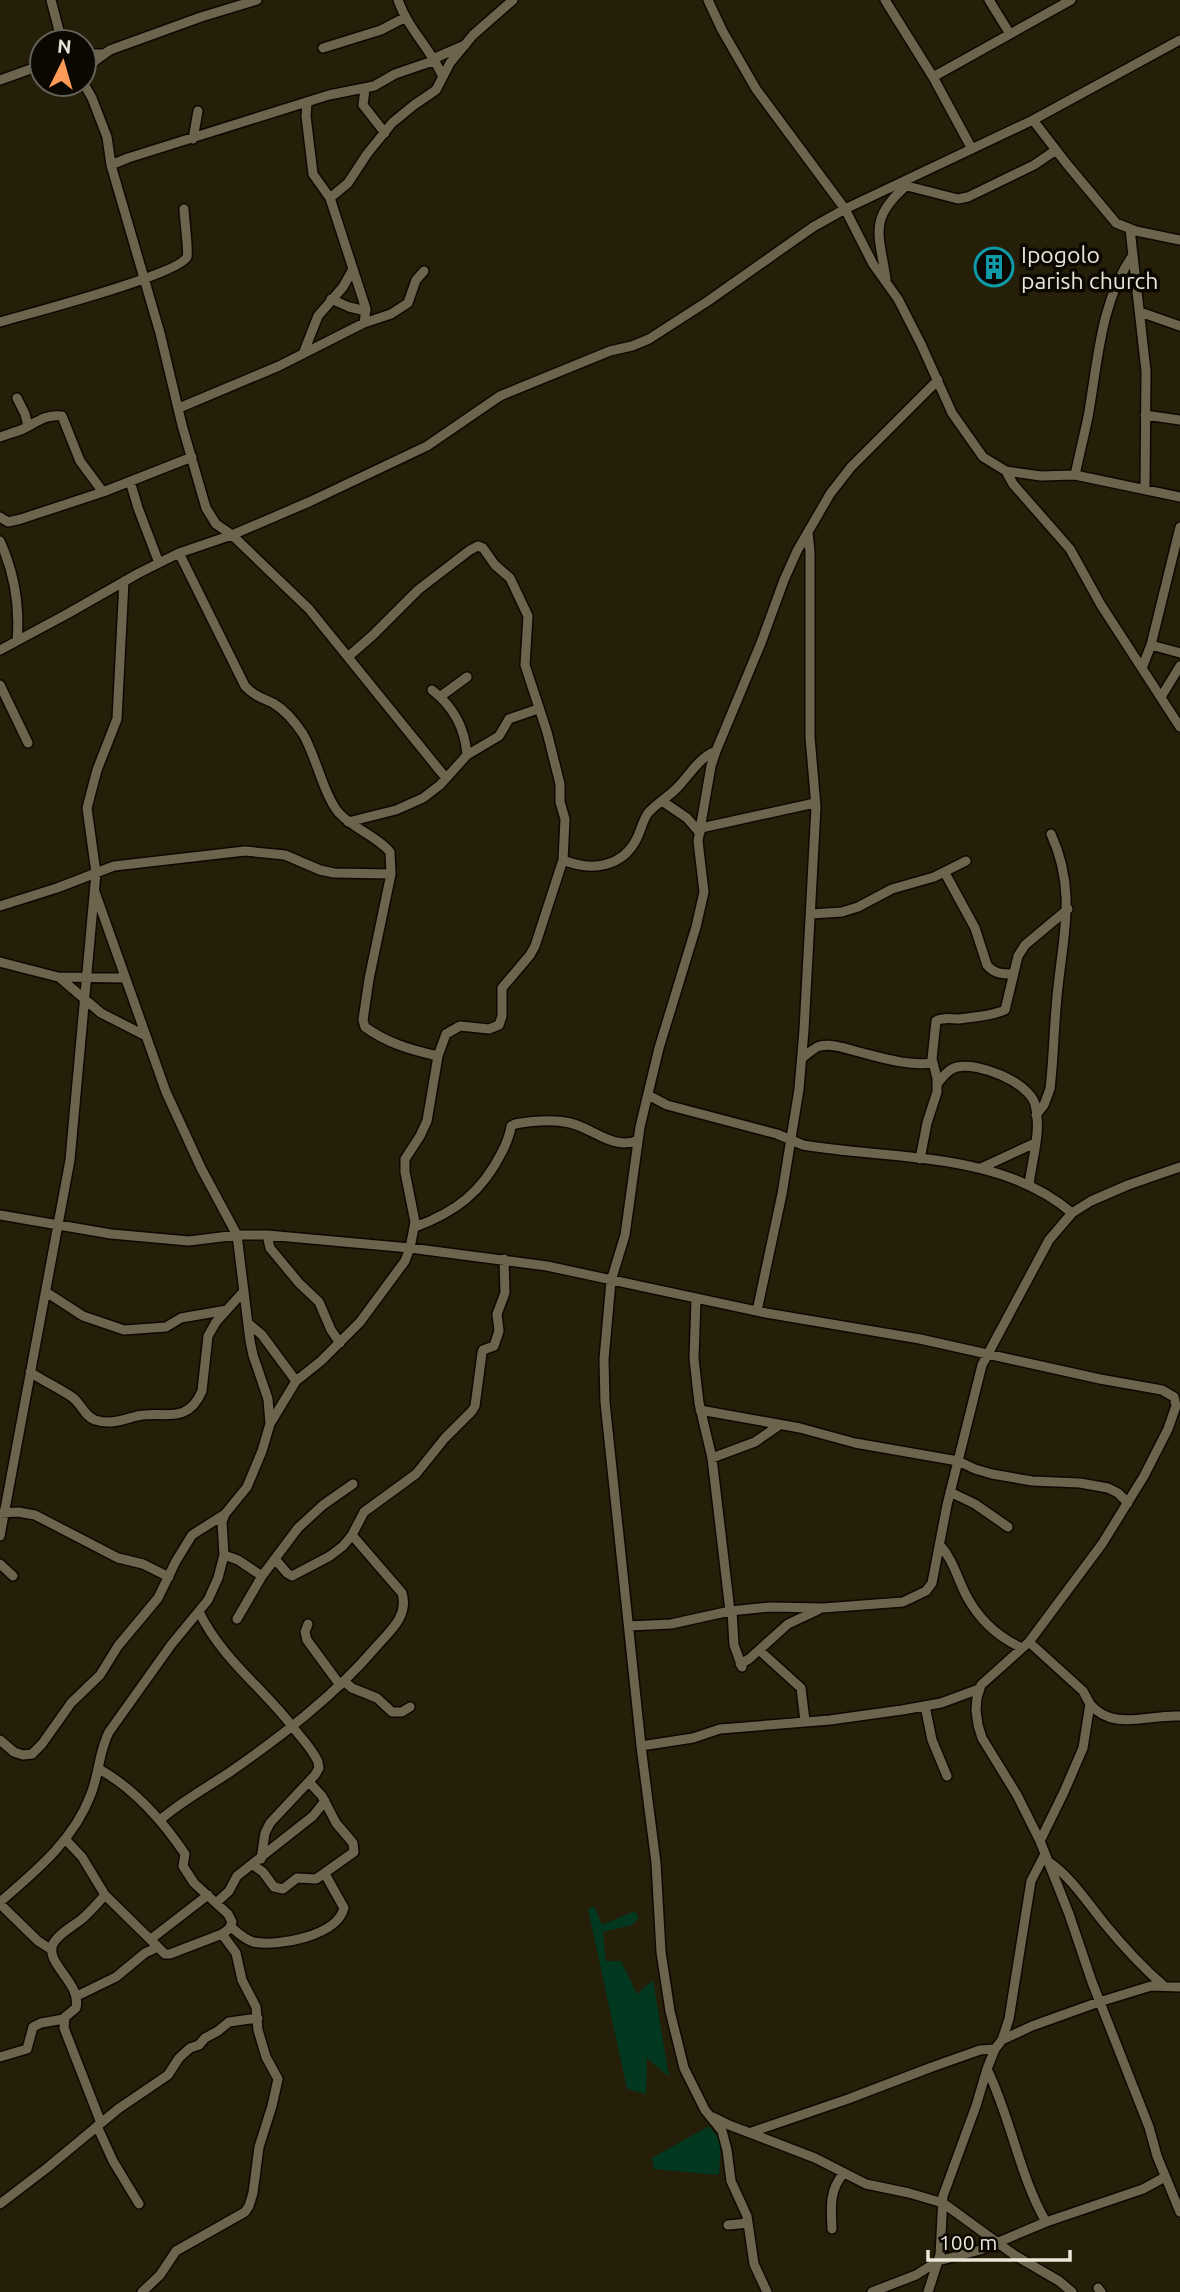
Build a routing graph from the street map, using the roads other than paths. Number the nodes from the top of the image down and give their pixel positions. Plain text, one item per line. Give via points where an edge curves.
1 (51, 0) edge
2 (257, 0) edge
3 (398, 0) edge
4 (513, 0) edge
5 (708, 0) edge
6 (885, 0) edge
7 (989, 0) edge
8 (1071, 0) edge
9 (404, 18) junction
10 (58, 28) edge
11 (1010, 34) junction
12 (1180, 40) edge
13 (465, 45) junction
14 (323, 48) dead end
15 (98, 54) edge
16 (103, 54) junction
17 (98, 59) edge
18 (435, 59) junction
19 (28, 70) edge
20 (442, 75) junction
21 (933, 77) junction
22 (0, 80) edge
23 (365, 89) junction
24 (92, 98) edge
25 (307, 103) junction
26 (198, 111) dead end
27 (1033, 120) junction
28 (385, 133) junction
29 (193, 139) junction
30 (972, 149) junction
31 (1056, 150) junction
32 (111, 165) junction
33 (908, 183) junction
34 (330, 198) junction
35 (184, 209) dead end
36 (845, 209) junction
37 (1130, 229) junction
38 (1180, 240) edge
39 (1133, 255) junction
40 (353, 270) junction
41 (424, 271) dead end
42 (145, 280) junction
43 (886, 282) junction
44 (331, 299) junction
45 (366, 311) junction
46 (1140, 312) junction
47 (0, 321) edge
48 (364, 323) junction
49 (1180, 327) edge
50 (303, 354) junction
51 (938, 380) junction
52 (17, 398) dead end
53 (179, 408) junction
54 (1145, 415) junction
55 (1180, 420) edge
56 (28, 426) junction
57 (0, 437) edge
58 (192, 457) junction
59 (1006, 471) junction
60 (1075, 475) junction
61 (130, 481) junction
62 (1145, 489) junction
63 (103, 492) junction
64 (1180, 497) edge
65 (1, 520) edge
66 (1180, 527) edge
67 (808, 532) junction
68 (232, 535) junction
69 (0, 541) edge
70 (179, 553) junction
71 (159, 563) junction
72 (124, 581) junction
73 (17, 641) junction
74 (1151, 645) junction
75 (0, 650) edge
76 (1180, 653) edge
77 (349, 656) junction
78 (1180, 666) edge
79 (1142, 668) junction
80 (467, 677) dead end
81 (0, 685) edge
82 (1161, 696) junction
83 (538, 709) junction
84 (1180, 727) edge
85 (28, 743) dead end
86 (716, 751) junction
87 (467, 755) junction
88 (445, 777) junction
89 (662, 801) junction
90 (816, 803) junction
91 (348, 822) junction
92 (700, 831) junction
93 (1051, 834) dead end
94 (564, 860) junction
95 (966, 861) dead end
96 (96, 873) junction
97 (945, 873) junction
98 (391, 874) junction
99 (95, 892) junction
100 (0, 906) edge
101 (1068, 909) junction
102 (811, 914) junction
103 (0, 962) edge
104 (1013, 974) junction
105 (58, 977) junction
106 (87, 978) junction
107 (124, 978) junction
108 (85, 1000) junction
109 (144, 1035) junction
110 (438, 1056) junction
111 (802, 1058) junction
112 (933, 1063) junction
113 (937, 1084) junction
114 (648, 1095) junction
115 (1036, 1115) junction
116 (790, 1139) junction
117 (638, 1140) junction
118 (1035, 1143) junction
119 (920, 1159) junction
120 (1180, 1167) edge
121 (981, 1168) junction
122 (1029, 1185) junction
123 (1072, 1213) junction
124 (0, 1215) edge
125 (57, 1225) junction
126 (415, 1227) junction
127 (237, 1235) junction
128 (267, 1235) junction
129 (411, 1248) junction
130 (504, 1259) junction
131 (611, 1281) junction
132 (46, 1292) junction
133 (244, 1292) junction
134 (696, 1299) junction
135 (228, 1310) junction
136 (757, 1311) junction
137 (248, 1323) junction
138 (340, 1343) junction
139 (988, 1353) junction
140 (30, 1373) junction
141 (296, 1381) junction
142 (700, 1410) junction
143 (270, 1424) junction
144 (778, 1426) junction
145 (712, 1458) junction
146 (958, 1461) junction
147 (353, 1484) dead end
148 (950, 1492) junction
149 (1128, 1503) junction
150 (2, 1513) edge
151 (225, 1514) junction
152 (1008, 1527) dead end
153 (352, 1535) junction
154 (0, 1536) edge
155 (940, 1545) junction
156 (225, 1555) junction
157 (275, 1559) junction
158 (0, 1564) edge
159 (13, 1576) dead end
160 (262, 1576) junction
161 (169, 1577) junction
162 (823, 1608) junction
163 (731, 1611) junction
164 (199, 1612) junction
165 (237, 1619) dead end
166 (308, 1624) dead end
167 (629, 1626) junction
168 (1025, 1645) junction
169 (759, 1650) junction
170 (342, 1683) junction
171 (979, 1689) junction
172 (1090, 1704) junction
173 (925, 1706) junction
174 (410, 1707) dead end
175 (1180, 1716) edge
176 (805, 1721) junction
177 (292, 1726) junction
178 (0, 1740) edge
179 (641, 1746) junction
180 (99, 1769) junction
181 (947, 1776) dead end
182 (309, 1782) junction
183 (325, 1801) junction
184 (160, 1820) junction
185 (65, 1839) junction
186 (1040, 1841) junction
187 (1047, 1857) junction
188 (257, 1862) junction
189 (325, 1874) junction
190 (105, 1895) junction
191 (208, 1895) junction
192 (0, 1903) edge
193 (216, 1903) junction
194 (231, 1927) junction
195 (222, 1934) junction
196 (154, 1943) junction
197 (52, 1950) junction
198 (1164, 1986) junction
199 (1180, 1987) edge
200 (77, 1996) junction
201 (1099, 2002) junction
202 (258, 2018) junction
203 (64, 2020) junction
204 (1002, 2040) junction
205 (995, 2049) junction
206 (0, 2057) edge
207 (987, 2069) junction
208 (711, 2116) junction
209 (99, 2124) junction
210 (749, 2133) junction
211 (843, 2174) junction
212 (1165, 2178) junction
213 (943, 2203) junction
214 (0, 2204) edge
215 (139, 2204) dead end
216 (1180, 2212) edge
217 (1046, 2222) junction
218 (748, 2223) junction
219 (728, 2225) dead end
220 (832, 2229) dead end
221 (997, 2242) junction
222 (938, 2261) junction
223 (142, 2292) edge
224 (767, 2292) edge
225 (872, 2292) edge
226 (928, 2292) edge
227 (1072, 2292) edge

1 - 10 street
2 - 16 street
3 - 9 street
4 - 13 street
5 - 36 street via 756,89
6 - 21 street
7 - 11 street
8 - 11 street
9 - 14 street
9 - 18 street
11 - 21 street
12 - 27 street
13 - 18 street
13 - 20 street
15 - 16 street
16 - 17 street
18 - 20 street
18 - 23 street
19 - 22 street
20 - 28 street via 436,90
21 - 30 street
23 - 25 street
23 - 28 street via 363,105
24 - 32 street via 107,136
25 - 29 street
25 - 34 street via 313,174
26 - 29 street
27 - 30 street
27 - 31 street
28 - 34 street via 348,183
29 - 32 street
30 - 33 street
31 - 33 street via 968,197 958,199
31 - 37 street via 1116,223
32 - 42 street
33 - 36 street
33 - 43 street via 882,212 878,227
34 - 40 street
35 - 42 street via 187,256
36 - 43 street
36 - 68 street via 649,339 500,396 427,446
37 - 38 street
37 - 39 street
39 - 46 street
39 - 60 street via 1113,290
40 - 44 street
40 - 45 street
41 - 48 street via 408,303
42 - 47 street
42 - 53 street
43 - 51 street
44 - 45 street
44 - 50 street via 318,316
45 - 48 street
46 - 49 street
46 - 54 street
48 - 50 street
50 - 53 street
51 - 59 street via 952,413 983,457
51 - 67 street via 838,481
52 - 56 street
53 - 58 street
54 - 55 street
54 - 62 street
56 - 57 street
56 - 63 street via 49,416 63,417 80,461
58 - 61 street
58 - 68 street via 210,515
59 - 60 street
59 - 79 street via 1070,549
60 - 62 street
61 - 63 street
61 - 71 street
62 - 64 street
63 - 65 street via 21,519
66 - 74 street
67 - 86 street via 784,580
67 - 90 street via 810,737
68 - 70 street
68 - 77 street via 295,594
69 - 73 street via 18,604
70 - 71 street
70 - 91 street via 245,686 289,715 334,806
71 - 72 street
72 - 73 street
72 - 96 street via 117,719 87,808
73 - 75 street
74 - 76 street
74 - 79 street
77 - 83 street via 418,590 478,546 510,578 528,616 525,665
77 - 88 street
78 - 82 street
79 - 82 street
80 - 87 street via 437,693 457,717
81 - 85 street
82 - 84 street
83 - 87 street via 509,719 499,736
83 - 94 street via 554,754 565,819
86 - 89 street via 703,757
86 - 92 street
87 - 88 street
88 - 91 street via 409,805
89 - 92 street
89 - 94 street via 646,816 637,839 618,861 590,866
90 - 92 street
90 - 102 street
91 - 98 street via 385,846 392,860
92 - 114 street via 704,892
93 - 101 street via 1060,853
94 - 110 street via 530,955 502,988 499,1025 455,1028 446,1034
95 - 97 street
96 - 98 street via 114,866 245,851 285,855 334,873
96 - 99 street
96 - 100 street
97 - 102 street via 892,889 842,912
97 - 104 street via 975,928 987,965 999,973
98 - 110 street via 363,1020 378,1037
99 - 106 street
99 - 107 street
101 - 104 street via 1026,945
101 - 115 street via 1050,1089
102 - 111 street
103 - 105 street
104 - 112 street via 1004,1010 938,1019
105 - 106 street
105 - 108 street
106 - 107 street
106 - 108 street
107 - 109 street
108 - 109 street
108 - 125 street via 70,1160
109 - 127 street via 178,1121
110 - 126 street via 426,1121 404,1164
111 - 112 street via 818,1046 830,1046 894,1061
111 - 116 street
112 - 113 street
113 - 115 street via 957,1067 982,1069 1024,1087
113 - 119 street
114 - 116 street via 667,1105
114 - 117 street
115 - 118 street
116 - 119 street via 833,1150
116 - 136 street
117 - 126 street via 608,1140 567,1122 515,1124 491,1173 469,1198
117 - 131 street via 625,1235
118 - 121 street
118 - 122 street
119 - 121 street
120 - 123 street via 1128,1185
121 - 122 street
122 - 123 street
123 - 139 street via 1049,1240
124 - 125 street
125 - 127 street via 189,1241
125 - 132 street
126 - 129 street
127 - 128 street
127 - 133 street
128 - 129 street
128 - 138 street via 270,1248 320,1302
129 - 130 street
129 - 138 street via 372,1308
130 - 131 street
130 - 153 street via 505,1293 497,1314 499,1338 482,1353 475,1406 416,1474 364,1512
131 - 134 street
131 - 167 street via 605,1402
132 - 135 street via 83,1316 124,1330 157,1328 181,1318
132 - 140 street
133 - 135 street
133 - 137 street
134 - 136 street
134 - 142 street via 694,1359
135 - 140 street via 208,1336 200,1397 176,1415 139,1416 115,1423 95,1420 72,1397
136 - 139 street
137 - 141 street
137 - 143 street
138 - 141 street
139 - 146 street
139 - 149 street via 1162,1390 1174,1397 1176,1406 1168,1429
140 - 150 street
141 - 143 street
142 - 144 street
142 - 145 street
143 - 151 street via 247,1487
144 - 145 street via 755,1442
144 - 146 street
145 - 163 street
146 - 148 street
146 - 149 street via 992,1474 1108,1488
147 - 157 street via 307,1518
148 - 152 street
148 - 155 street
149 - 168 street
150 - 154 street
150 - 161 street via 35,1515 118,1558
151 - 156 street
151 - 161 street via 192,1535
153 - 157 street via 330,1556 292,1576
153 - 170 street via 405,1602 393,1628
155 - 162 street via 932,1583 918,1595 903,1602
155 - 168 street via 980,1617 1011,1643
156 - 160 street
156 - 164 street
157 - 160 street
158 - 159 street
160 - 165 street
161 - 178 street via 100,1675 77,1695 36,1750 20,1754
162 - 163 street
162 - 169 street via 788,1624
163 - 167 street via 687,1622
163 - 169 street via 734,1645 742,1666
164 - 177 street via 225,1654
164 - 180 street via 109,1731
166 - 170 street via 307,1640
167 - 179 street
168 - 171 street
168 - 172 street via 1083,1691
169 - 176 street via 801,1688
170 - 174 street via 377,1698 392,1712
170 - 177 street
171 - 173 street
171 - 186 street via 976,1710 982,1738
172 - 175 street via 1096,1712 1120,1720
172 - 186 street via 1083,1748
173 - 176 street
173 - 181 street via 932,1740
176 - 179 street via 720,1729
177 - 182 street via 318,1762
177 - 184 street
179 - 208 street via 670,2011 684,2068
180 - 184 street via 132,1790
180 - 185 street via 86,1807
182 - 183 street
182 - 188 street via 270,1823
183 - 188 street
183 - 189 street via 355,1847 353,1854
184 - 191 street via 186,1854 183,1865 188,1876
185 - 190 street
185 - 192 street
186 - 187 street
187 - 198 street
187 - 201 street
187 - 204 street via 1031,1881
188 - 189 street via 280,1889 297,1878 315,1880
188 - 193 street via 237,1876
189 - 194 street via 344,1908 330,1927 271,1943 244,1939
190 - 196 street
190 - 197 street via 55,1941
191 - 193 street
191 - 196 street
192 - 197 street
193 - 194 street via 231,1918
194 - 195 street
195 - 196 street via 168,1954
195 - 202 street via 236,1953
196 - 200 street via 116,1977
197 - 200 street
198 - 199 street
198 - 201 street
200 - 203 street via 76,2008
201 - 204 street
201 - 212 street
202 - 209 street via 227,2023 189,2049 168,2075
202 - 223 street via 266,2057 278,2079 249,2206 176,2251
203 - 206 street via 37,2025 27,2049
203 - 209 street
204 - 205 street
205 - 207 street
205 - 210 street via 980,2050
207 - 213 street
207 - 217 street
208 - 210 street
208 - 218 street via 722,2131 731,2181
209 - 214 street
209 - 215 street via 113,2161
210 - 211 street
211 - 213 street via 875,2187
211 - 220 street via 832,2196
212 - 216 street
212 - 217 street
213 - 221 street
213 - 222 street
217 - 221 street
218 - 219 street
218 - 224 street via 754,2264
221 - 222 street
221 - 227 street
222 - 225 street
222 - 226 street

